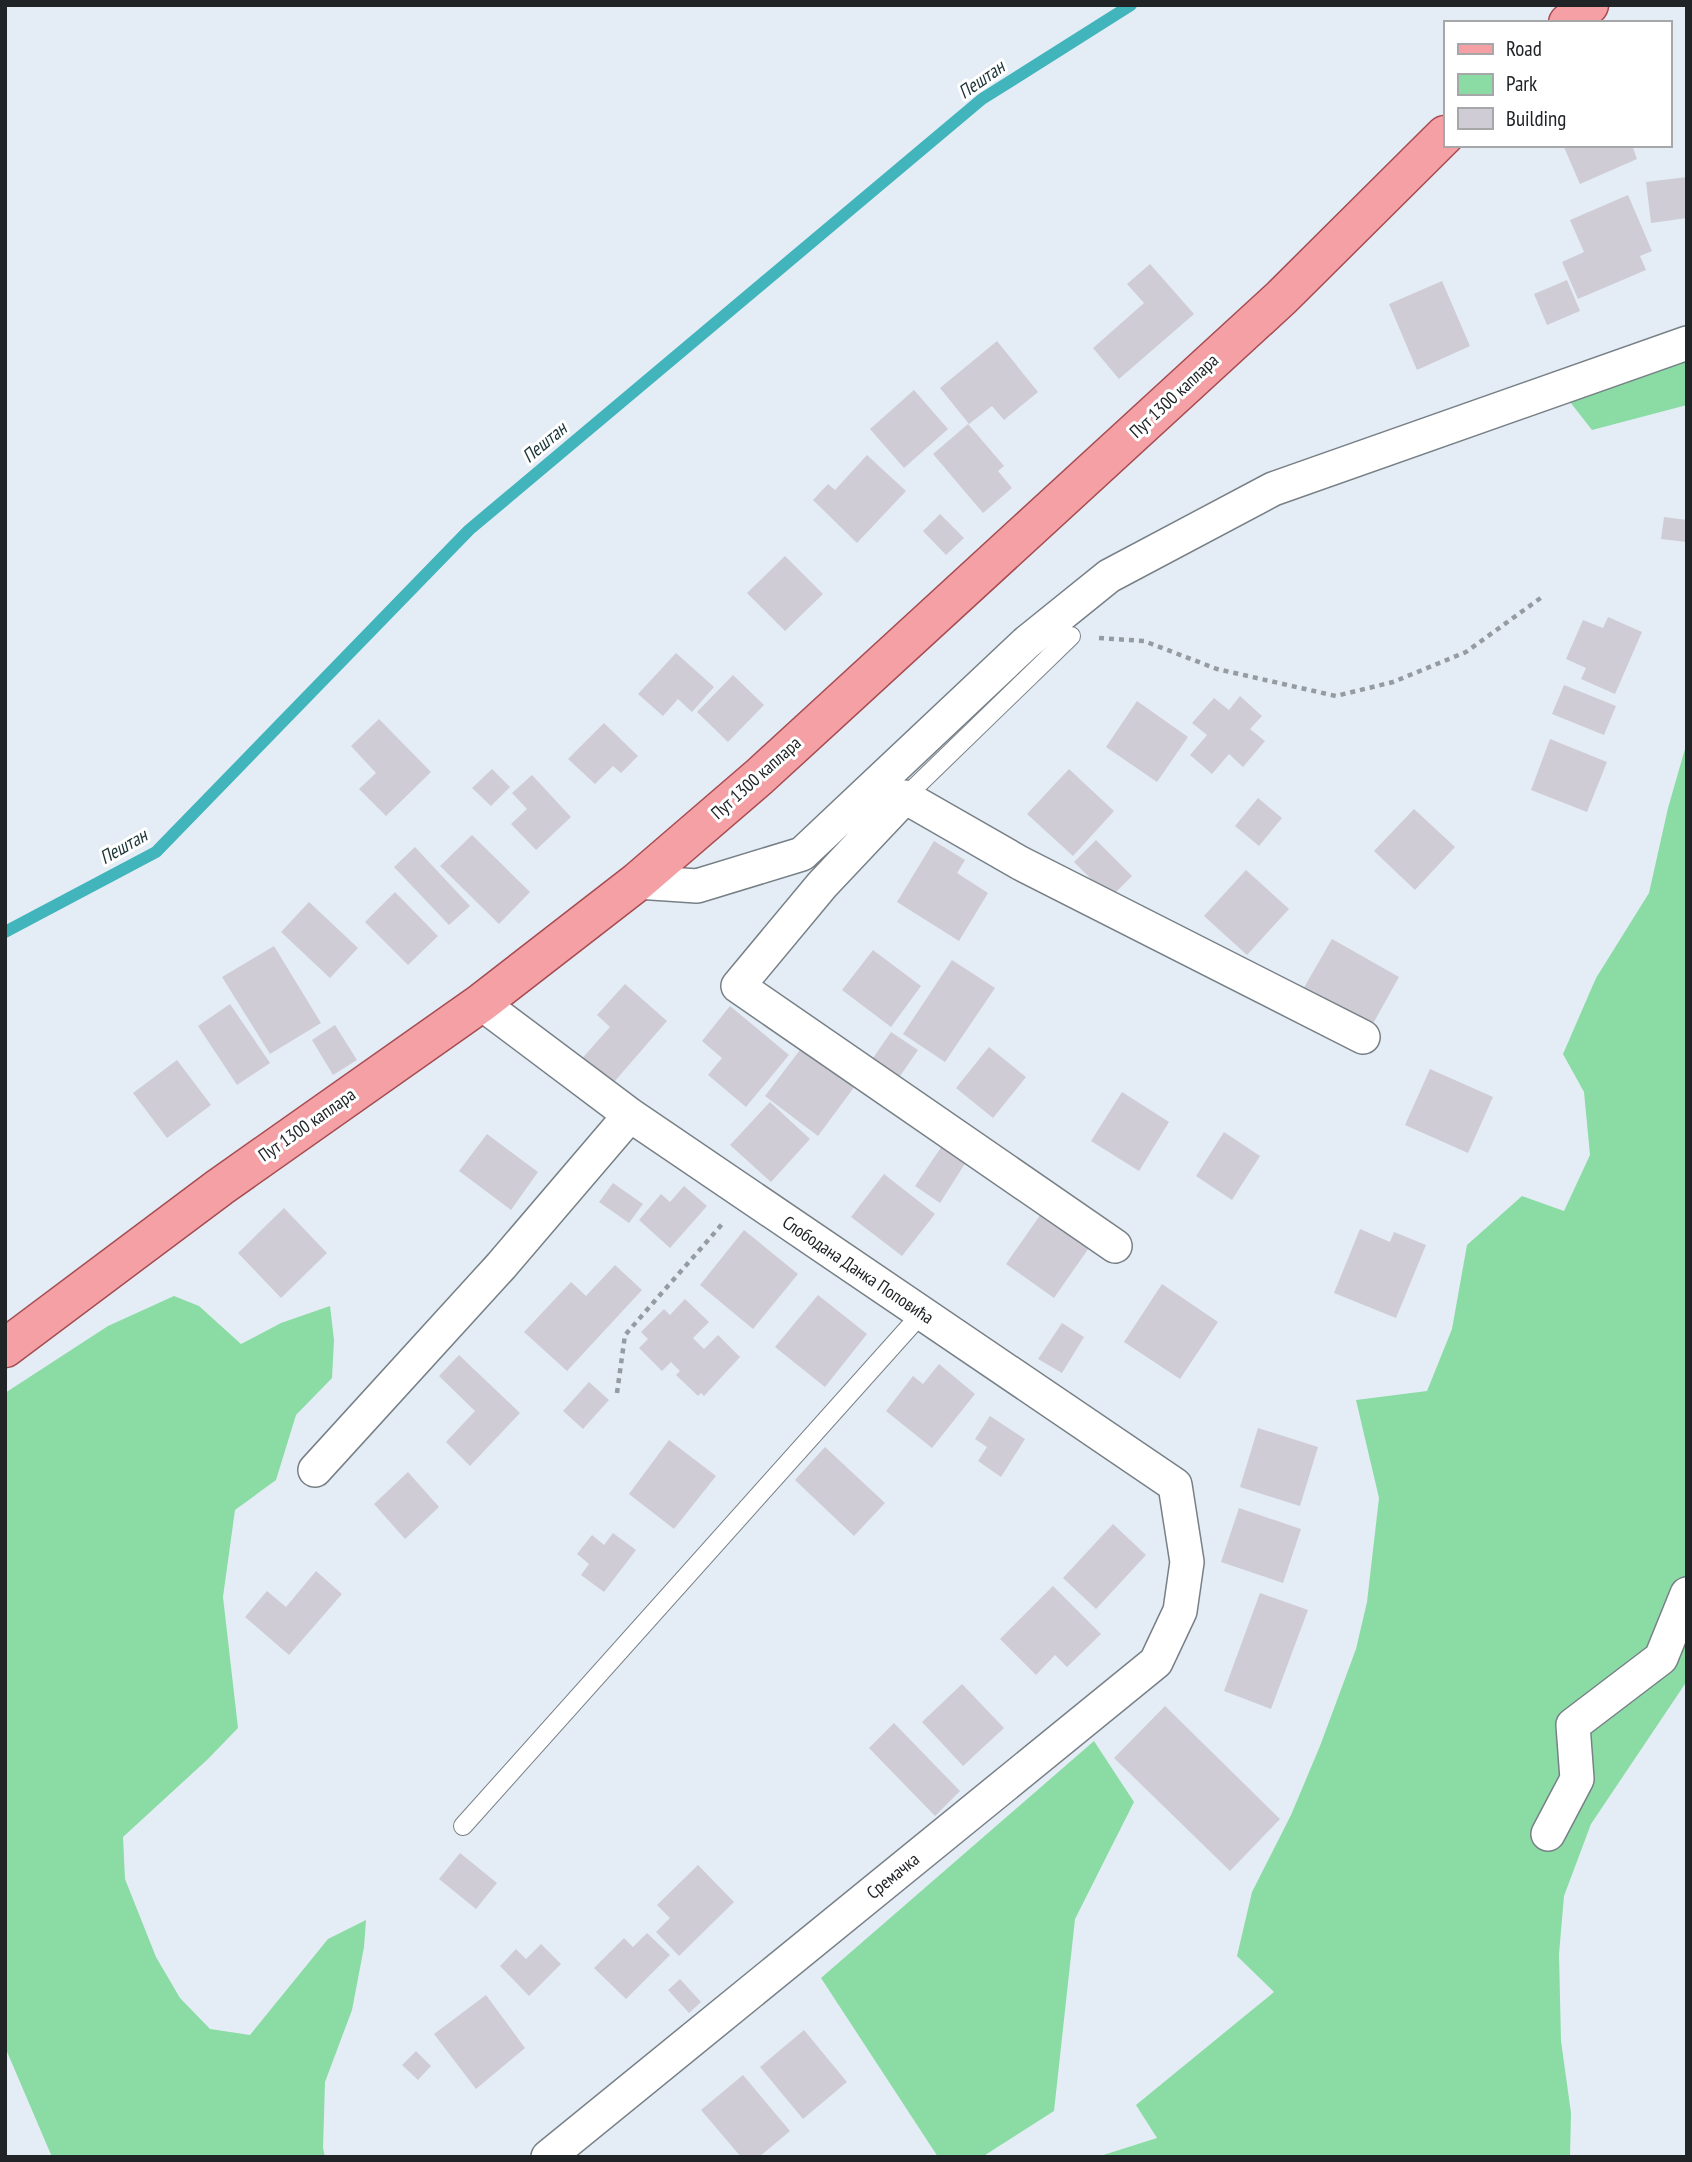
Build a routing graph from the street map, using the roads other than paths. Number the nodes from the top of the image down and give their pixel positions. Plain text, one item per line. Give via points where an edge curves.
1 (1590, 5) edge
2 (1570, 21) edge
3 (1444, 136) edge
4 (1687, 344) edge
5 (1071, 636) road end
6 (905, 797) junction
7 (802, 854) junction
8 (637, 882) junction
9 (822, 885) junction
10 (481, 1003) junction
11 (1363, 1037) dead end
12 (630, 1115) junction
13 (1115, 1246) dead end
14 (922, 1314) junction
15 (5, 1348) edge
16 (315, 1470) dead end
17 (1187, 1562) joint
18 (1687, 1594) edge
19 (463, 1826) dead end
20 (1548, 1834) dead end
21 (548, 2157) edge

1 - 2 main road
3 - 8 main road, Пут 1300 каплара via 1230,345 759,777
4 - 7 street via 1273,489 1109,576 1026,643
5 - 6 lane
6 - 9 street
6 - 11 street via 1020,863
7 - 8 street via 697,886
7 - 9 street
8 - 10 main road, Пут 1300 каплара
9 - 13 street via 738,986
10 - 12 street, Слободана Данка Поповића
10 - 15 main road, Пут 1300 каплара via 271,1150
12 - 14 street, Слободана Данка Поповића
12 - 16 street via 501,1266
14 - 17 street, Слободана Данка Поповића via 1175,1485
14 - 19 lane
17 - 21 street, Сремачка via 1180,1611 1156,1662
18 - 20 street via 1661,1658 1573,1726 1577,1779

